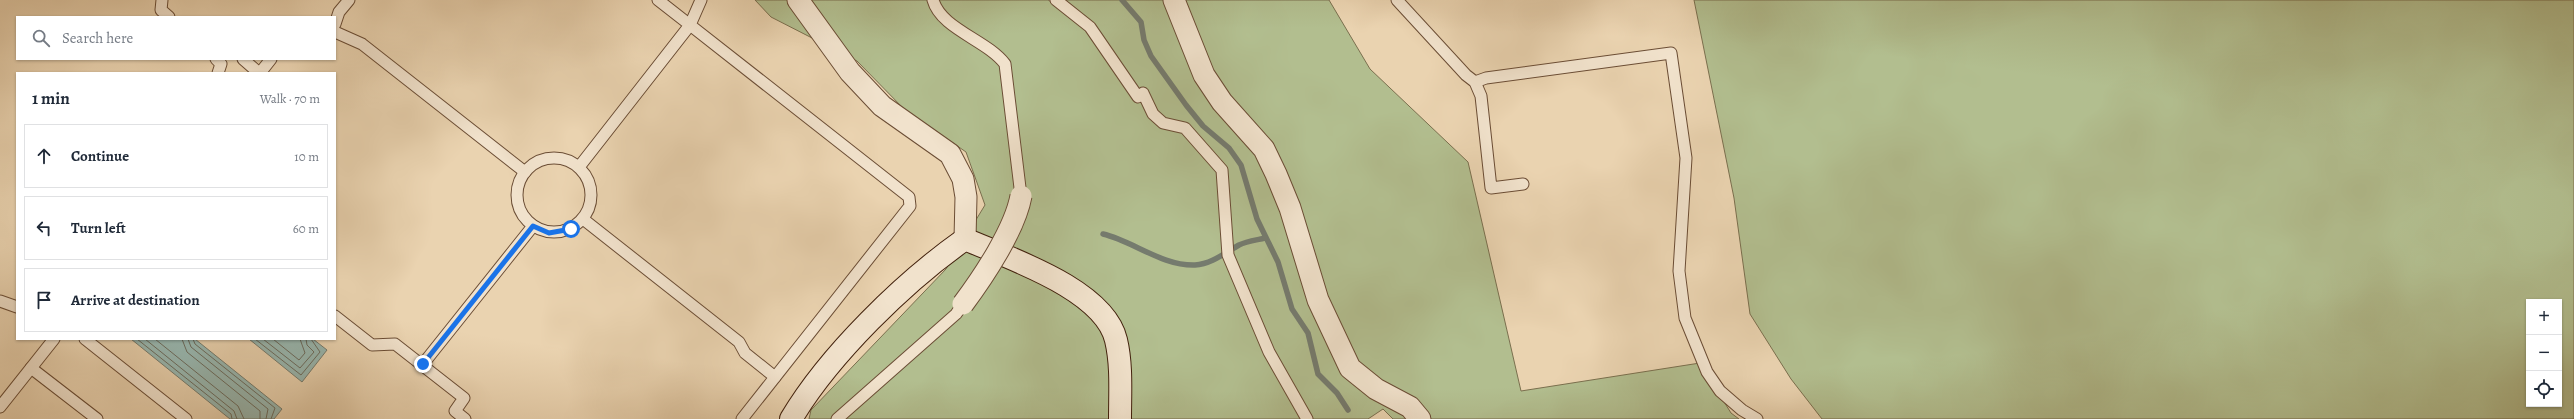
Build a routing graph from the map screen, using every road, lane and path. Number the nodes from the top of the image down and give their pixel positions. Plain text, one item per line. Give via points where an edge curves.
1 (162, 0) edge
2 (349, 0) edge
3 (658, 0) edge
4 (701, 0) edge
5 (798, 0) edge
6 (933, 0) edge
7 (1056, 0) edge
8 (1174, 0) edge
9 (1397, 0) edge
10 (168, 16) edge
11 (336, 21) edge
12 (690, 24) junction
13 (336, 32) edge
14 (217, 60) edge
15 (244, 60) edge
16 (271, 60) edge
17 (218, 72) edge
18 (259, 72) edge
19 (261, 72) edge
20 (1475, 82) junction
21 (579, 167) junction
22 (525, 172) junction
23 (1523, 184) dead end
24 (1021, 196) joint
25 (583, 219) junction
26 (533, 226) junction
27 (965, 239) junction
28 (0, 301) edge
29 (963, 304) joint
30 (16, 307) edge
31 (336, 317) edge
32 (53, 340) edge
33 (86, 340) edge
34 (423, 364) junction
35 (31, 368) junction
36 (775, 377) junction
37 (0, 407) edge
38 (97, 419) edge
39 (186, 419) edge
40 (465, 419) edge
41 (742, 419) edge
42 (792, 419) edge
43 (837, 419) edge
44 (1120, 419) edge
45 (1307, 419) edge
46 (1420, 419) edge
47 (1757, 419) edge

1 - 10 lane via 161,10
2 - 11 lane via 339,12
3 - 12 lane
4 - 12 lane
5 - 27 street via 850,72 882,106 950,154 963,179 966,197
6 - 24 lane via 945,19 997,53 1005,64
7 - 45 lane via 1090,27 1138,97 1143,93 1154,114 1163,124 1185,128 1222,170 1228,255 1269,352
8 - 46 street via 1204,75 1222,102 1264,150 1270,162 1290,208 1318,300 1350,368 1376,389 1410,407
9 - 20 lane
12 - 21 lane
12 - 36 lane via 909,197 910,206
13 - 22 lane via 362,44
14 - 17 lane via 221,64
15 - 18 lane
16 - 19 lane
20 - 23 lane via 1481,96 1491,188
20 - 47 lane via 1486,78 1671,54 1686,158 1679,271 1685,318 1707,372 1720,391
21 - 22 lane via 564,159 548,158 537,162
21 - 25 lane via 592,189 592,202
22 - 26 lane via 517,190 517,202 521,214
24 - 29 street, bridge via 1018,212 978,283
25 - 26 lane via 571,229 560,233 549,233
25 - 36 lane via 739,342 745,353
26 - 34 lane
27 - 42 street via 923,269 859,333 806,393
27 - 44 street via 1033,268 1076,290 1102,315 1116,338 1120,368
28 - 30 lane
29 - 43 lane via 956,314
31 - 34 lane via 372,346 395,344
32 - 35 lane
33 - 39 lane
34 - 40 lane via 464,398 455,411
35 - 37 lane
35 - 38 lane
36 - 41 lane

